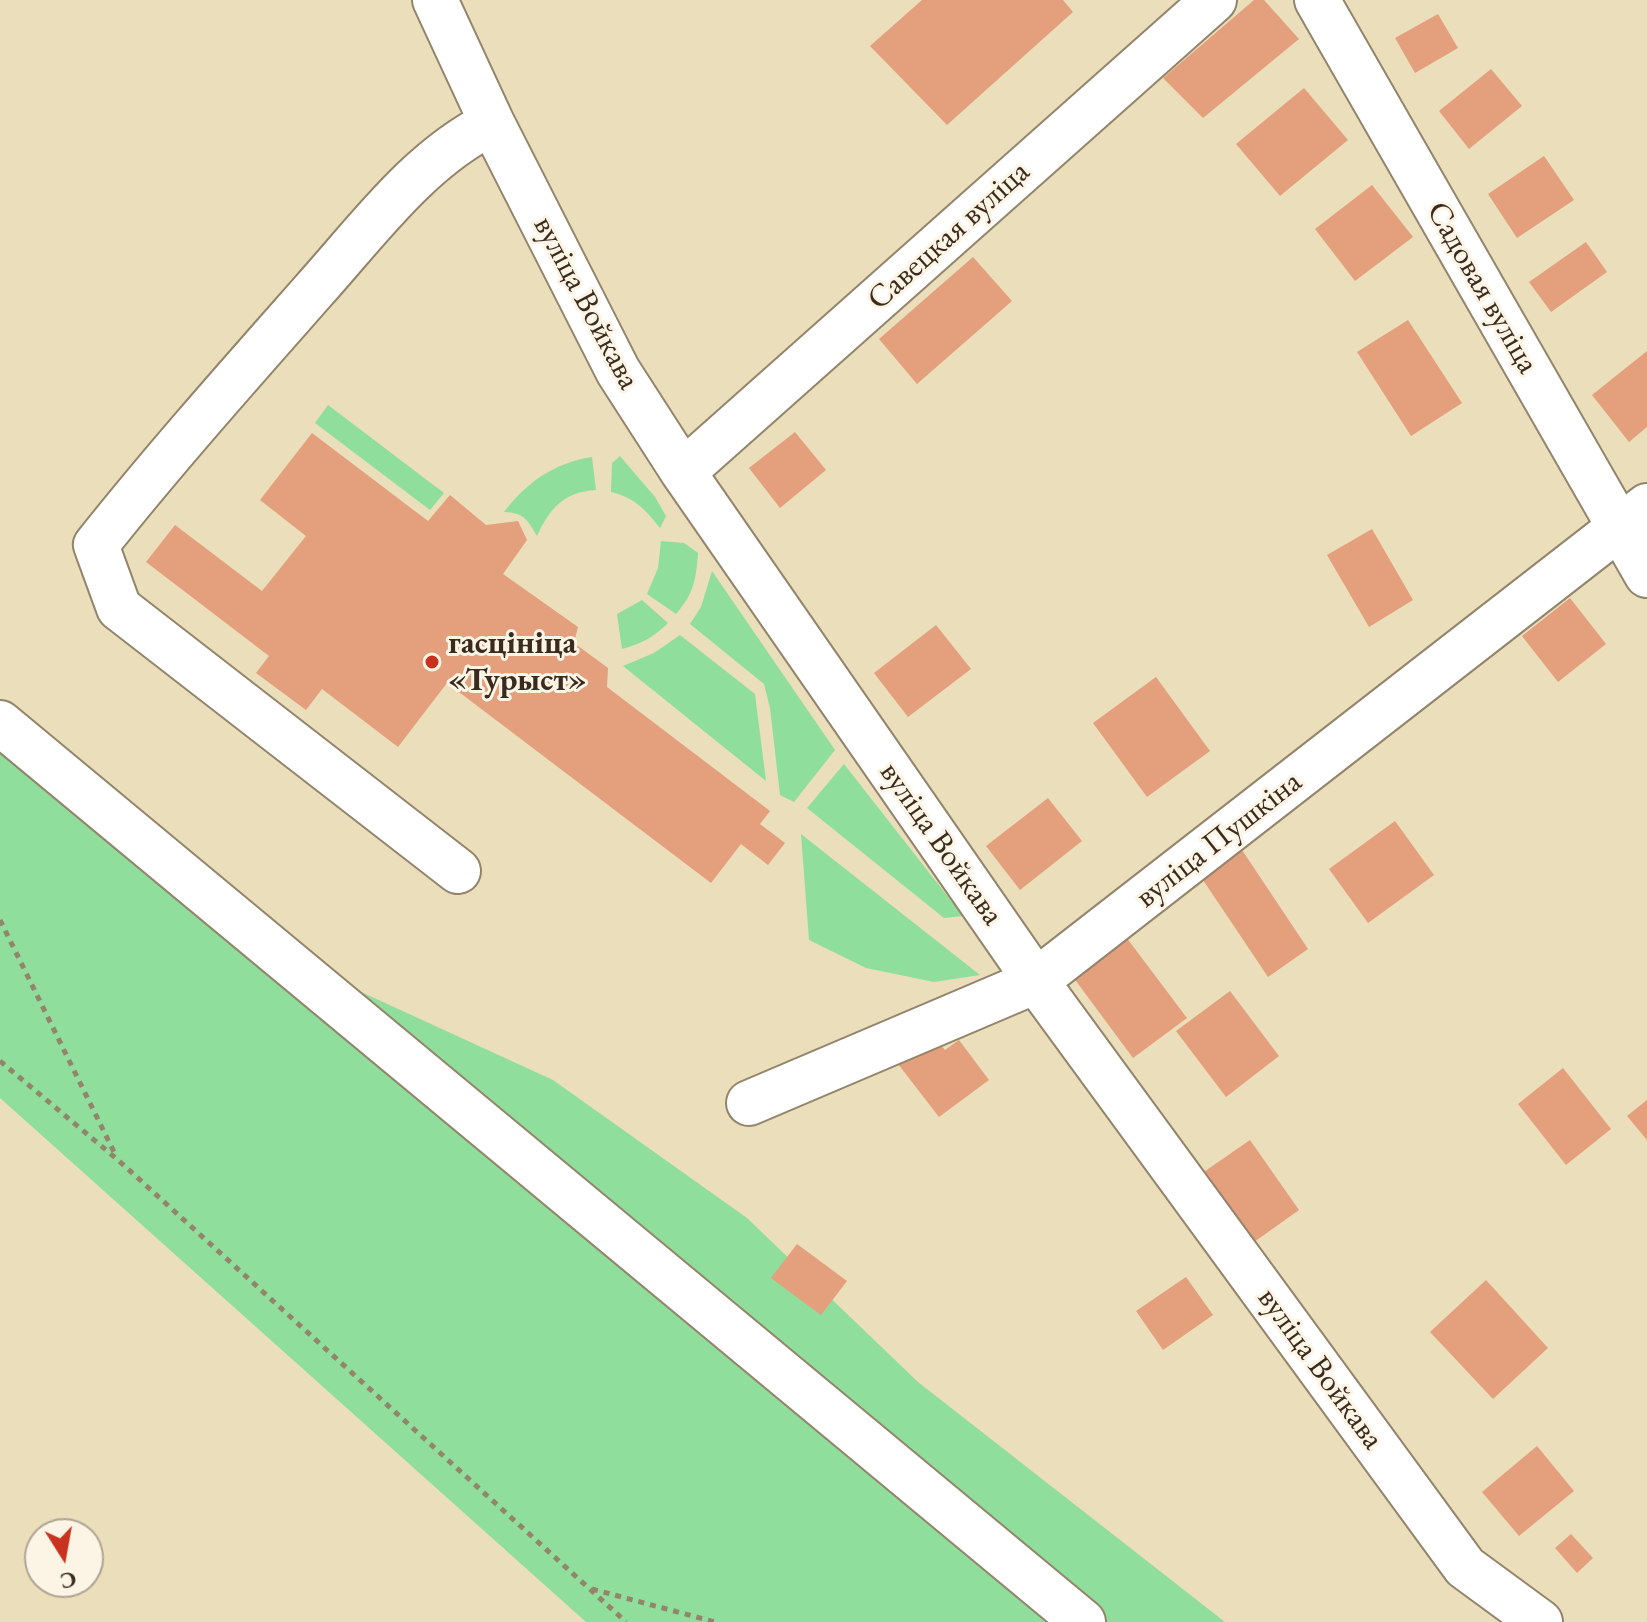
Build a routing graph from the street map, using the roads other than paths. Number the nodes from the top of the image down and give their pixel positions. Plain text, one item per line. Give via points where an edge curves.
1 (435, 0) edge
2 (1214, 0) edge
3 (1317, 0) edge
4 (492, 123) junction
5 (683, 472) junction
6 (1633, 517) edge
7 (1647, 575) edge
8 (0, 723) edge
9 (458, 871) dead end
10 (1036, 981) junction
11 (749, 1103) dead end
12 (1083, 1622) edge
13 (1540, 1622) edge

1 - 4 street, вуліца Войкава
2 - 5 street, Савецкая вуліца
3 - 6 street, Садовая вуліца
4 - 5 street, вуліца Войкава via 618,371
4 - 9 street via 462,137 412,182 162,462 96,545 119,608
5 - 10 street, вуліца Войкава
6 - 7 street, Садовая вуліца
6 - 10 street, вуліца Пушкіна
8 - 12 street
10 - 11 street, вуліца Пушкіна
10 - 13 street, вуліца Войкава via 1465,1567

